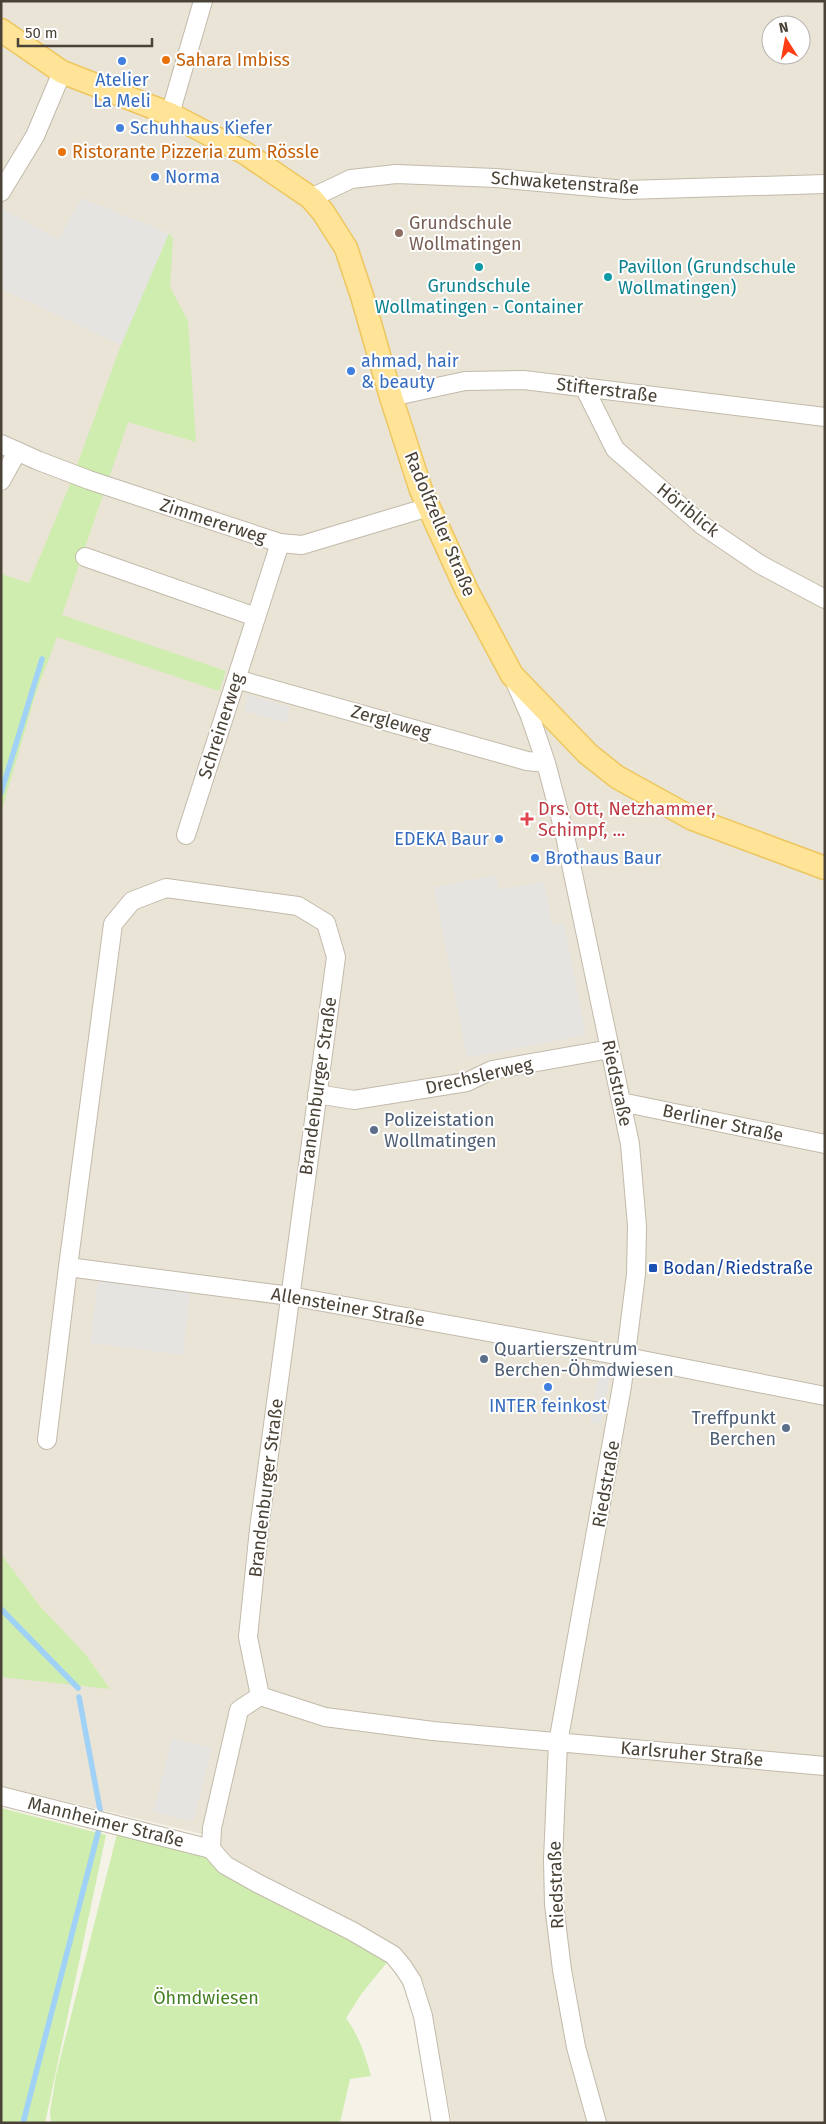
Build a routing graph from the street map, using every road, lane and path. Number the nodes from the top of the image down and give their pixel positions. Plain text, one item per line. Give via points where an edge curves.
1 (203, 1) edge
2 (1, 30) edge
3 (62, 72) junction
4 (170, 114) junction
5 (825, 184) edge
6 (1, 192) edge
7 (311, 198) junction
8 (584, 388) junction
9 (391, 397) junction
10 (825, 417) edge
11 (1, 444) edge
12 (17, 452) junction
13 (1, 481) edge
14 (429, 507) junction
15 (280, 544) junction
16 (85, 557) dead end
17 (825, 599) edge
18 (256, 617) junction
19 (512, 675) junction
20 (236, 678) junction
21 (546, 763) junction
22 (186, 835) dead end
23 (825, 868) edge
24 (610, 1049) junction
25 (318, 1094) junction
26 (621, 1102) junction
27 (825, 1144) edge
28 (68, 1267) junction
29 (290, 1296) junction
30 (626, 1357) junction
31 (825, 1396) edge
32 (48, 1440) dead end
33 (260, 1696) junction
34 (558, 1744) junction
35 (825, 1766) edge
36 (1, 1796) edge
37 (211, 1848) junction
38 (441, 2123) edge
39 (597, 2123) edge

1 - 4 street
2 - 3 main road, Radolfzeller Straße
3 - 4 main road, Radolfzeller Straße
3 - 6 street via 35,136
4 - 7 main road, Radolfzeller Straße via 245,153
5 - 7 street, Schwaketenstraße via 626,190 496,178 396,174 351,179
7 - 9 main road, Radolfzeller Straße via 346,248
8 - 9 street, Stifterstraße via 524,380 465,381
8 - 10 street, Stifterstraße
8 - 17 street, Höriblick via 615,449 702,525 761,564
9 - 14 main road, Radolfzeller Straße
11 - 12 street, Zimmererweg
12 - 13 street
12 - 15 street, Zimmererweg via 89,480
14 - 15 street, Zimmererweg via 302,545
14 - 19 main road, Radolfzeller Straße via 466,591
15 - 18 street, Schreinerweg
16 - 18 street
18 - 20 street, Schreinerweg
19 - 21 street, Riedstraße
19 - 23 main road, Radolfzeller Straße via 588,754 617,777 693,819
20 - 21 street, Zergleweg via 527,761
20 - 22 street, Schreinerweg
21 - 24 street, Riedstraße via 575,879
24 - 25 street, Drechslerweg via 492,1070 467,1082 354,1100
24 - 26 street, Riedstraße
25 - 28 street, Brandenburger Straße via 336,956 326,923 298,906 166,888 132,901 113,924
25 - 29 street, Brandenburger Straße
26 - 27 street, Berliner Straße
26 - 30 street, Riedstraße via 630,1144 637,1226 636,1274
28 - 29 street, Allensteiner Straße
28 - 32 street, Brandenburger Straße
29 - 30 street, Allensteiner Straße
29 - 33 street, Brandenburger Straße via 248,1637
30 - 31 street, Allensteiner Straße
30 - 34 street, Riedstraße
33 - 34 street via 325,1716
33 - 37 street via 239,1710 212,1828
34 - 35 street, Karlsruher Straße
34 - 39 street, Riedstraße via 554,1904 576,2047
36 - 37 street, Mannheimer Straße
37 - 38 street via 225,1865 352,1930 392,1955 403,1967 412,1981 423,2016

